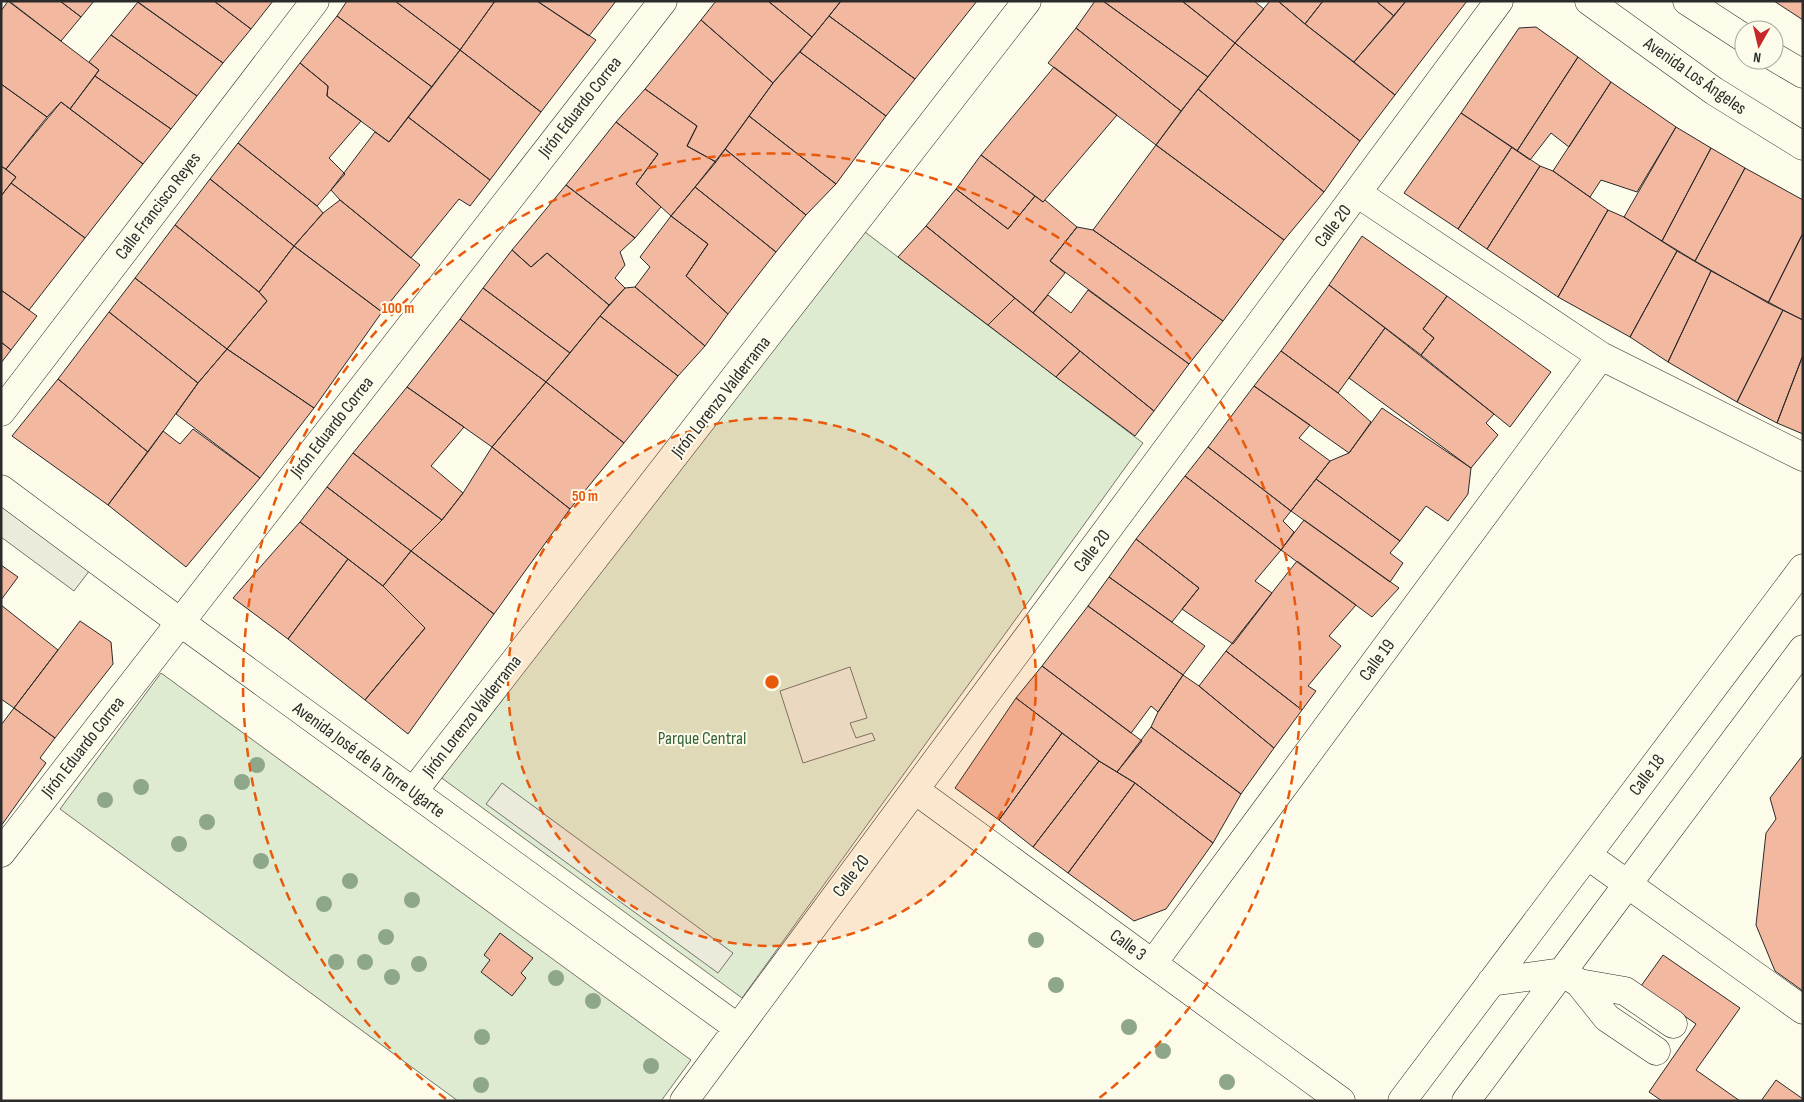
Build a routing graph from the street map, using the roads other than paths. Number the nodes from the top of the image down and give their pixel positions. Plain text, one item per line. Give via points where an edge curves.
1 (316, 1) edge
2 (663, 1) edge
3 (1028, 1) edge
4 (1499, 1) edge
5 (1589, 1) edge
6 (1687, 1) edge
7 (1734, 32) edge
8 (1784, 62) edge
9 (1803, 74) edge
10 (1803, 146) edge
11 (1357, 193) junction
12 (1601, 356) junction
13 (1, 412) edge
14 (1803, 457) edge
15 (1, 489) edge
16 (1803, 568) edge
17 (180, 622) junction
18 (1803, 649) edge
19 (915, 790) junction
20 (413, 792) junction
21 (1, 853) edge
22 (1587, 855) junction
23 (1627, 884) junction
24 (1153, 963) junction
25 (1571, 978) junction
26 (1491, 982) junction
27 (1803, 1010) edge
28 (1672, 1024) dead end
29 (738, 1028) junction
30 (1656, 1051) dead end
31 (684, 1101) edge
32 (1341, 1101) edge
33 (1402, 1101) edge
34 (1466, 1101) edge

1 - 13 street, Calle Francisco Reyes
2 - 17 street, Jirón Eduardo Correa
3 - 20 street, Jirón Lorenzo Valderrama
4 - 11 street, Calle 20
5 - 10 street, Avenida Los Ángeles via 1714,91
6 - 7 street
8 - 9 street
11 - 12 street
11 - 19 street, Calle 20
12 - 14 street
12 - 24 street, Calle 19
15 - 17 street, Avenida José de la Torre Ugarte
16 - 22 street, Calle 18
17 - 20 street, Avenida José de la Torre Ugarte
17 - 21 street, Jirón Eduardo Correa
18 - 23 street
19 - 24 street, Calle 3
19 - 29 street, Calle 20
20 - 29 street, Avenida José de la Torre Ugarte
22 - 23 street
22 - 26 street, Calle 18
23 - 25 street
23 - 27 street
24 - 32 street, Calle 3
25 - 26 street
25 - 28 street via 1625,991
25 - 30 street via 1606,1018
25 - 34 street
26 - 33 street, Calle 18
29 - 31 street, Calle 20

